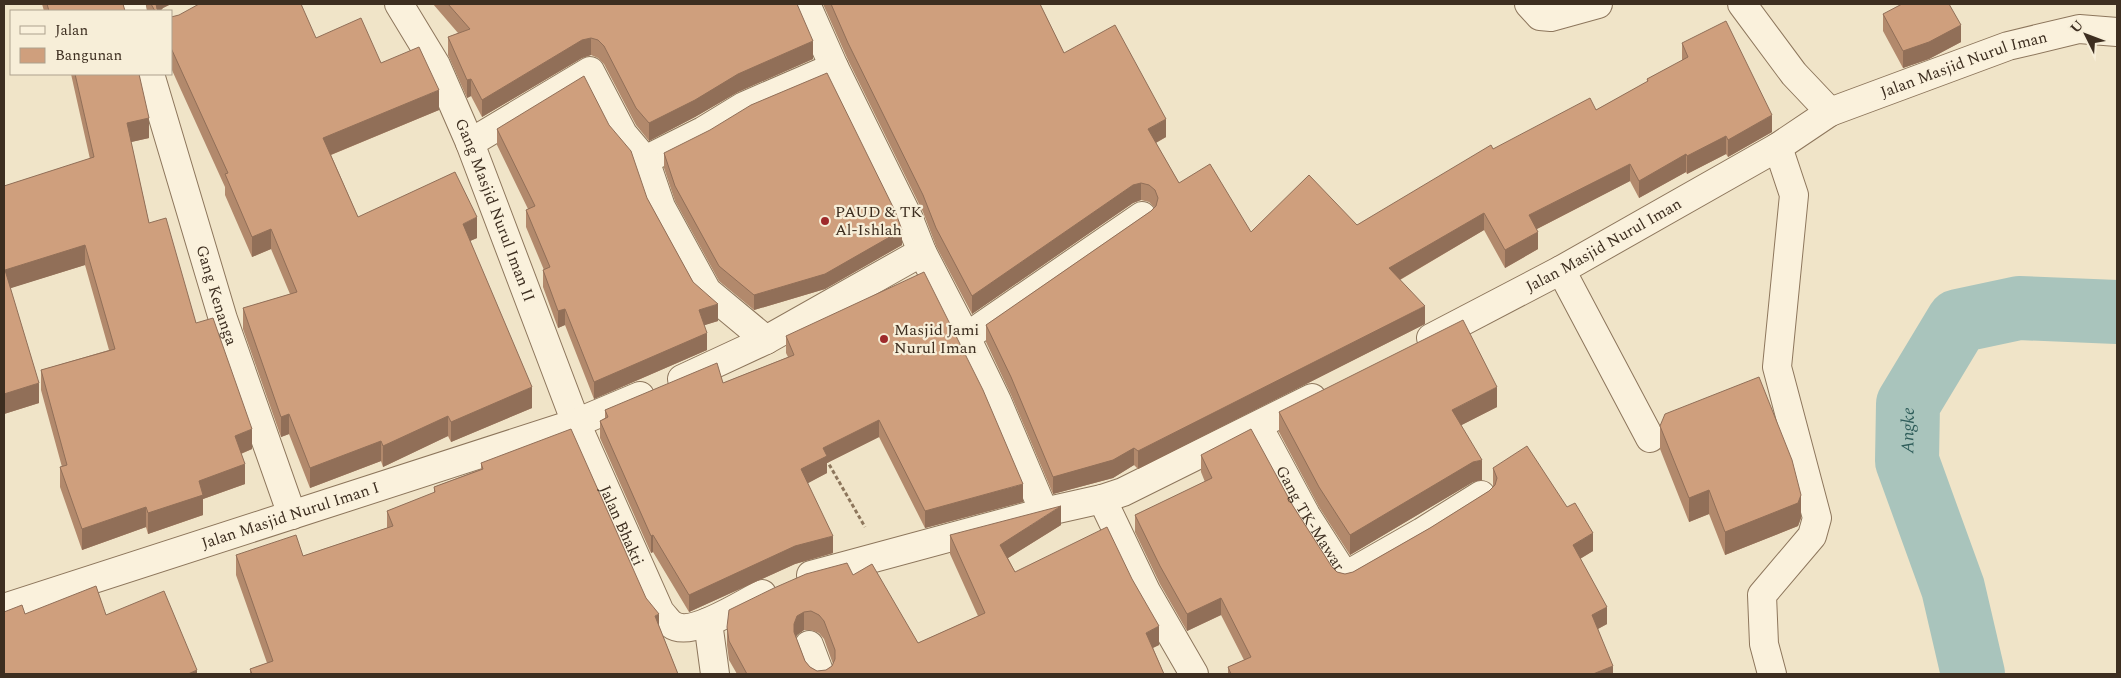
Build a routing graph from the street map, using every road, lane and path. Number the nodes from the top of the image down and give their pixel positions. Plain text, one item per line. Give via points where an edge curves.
1 (399, 4) edge
2 (806, 4) edge
3 (1529, 4) edge
4 (1598, 4) edge
5 (1742, 4) edge
6 (1563, 9) edge
7 (2117, 32) edge
8 (834, 67) junction
9 (150, 75) edge
10 (1830, 112) junction
11 (470, 143) junction
12 (1778, 147) junction
13 (645, 160) junction
14 (1142, 216) edge
15 (922, 252) junction
16 (1561, 270) junction
17 (966, 337) junction
18 (766, 340) junction
19 (1409, 350) edge
20 (1338, 386) edge
21 (576, 423) junction
22 (1258, 426) junction
23 (1650, 438) dead end
24 (823, 454) edge
25 (1481, 495) edge
26 (1102, 499) junction
27 (1044, 512) junction
28 (292, 515) junction
29 (884, 555) junction
30 (4, 608) edge
31 (708, 622) junction
32 (809, 645) dead end
33 (716, 674) edge
34 (820, 674) edge
35 (1194, 674) edge
36 (1772, 674) edge

1 - 11 street, Gang Masjid Nurul Iman II via 436,65
2 - 8 street
3 - 6 street via 1540,16 1551,17
4 - 6 street
5 - 10 street via 1794,74
7 - 10 street, Jalan Masjid Nurul Iman via 2079,29 2008,46
8 - 13 street via 744,106
8 - 15 street
9 - 28 street, Gang Kenanga via 223,319
10 - 12 street, Jalan Masjid Nurul Iman
11 - 13 street via 590,71 623,134
11 - 21 street, Gang Masjid Nurul Iman II
12 - 16 street, Jalan Masjid Nurul Iman
12 - 36 street via 1794,194 1777,367 1817,518 1812,536 1762,595 1764,644
13 - 18 street via 660,207 707,292
14 - 17 street
15 - 17 street
15 - 18 street, Jalan Masjid Nurul Iman I
16 - 19 street, Jalan Masjid Nurul Iman
16 - 23 street
17 - 27 street
18 - 21 street, Jalan Masjid Nurul Iman I
20 - 22 street
21 - 28 street, Jalan Masjid Nurul Iman I
21 - 31 street, Jalan Bhakti via 660,612 671,625 688,629
22 - 25 street, Gang TK-Mawar via 1306,515 1345,576
22 - 26 street via 1144,483
24 - 29 path via 855,512
26 - 27 street
26 - 35 street via 1146,591
27 - 29 street
28 - 30 street, Jalan Masjid Nurul Iman I
29 - 31 street via 801,578
31 - 33 street
32 - 34 street

